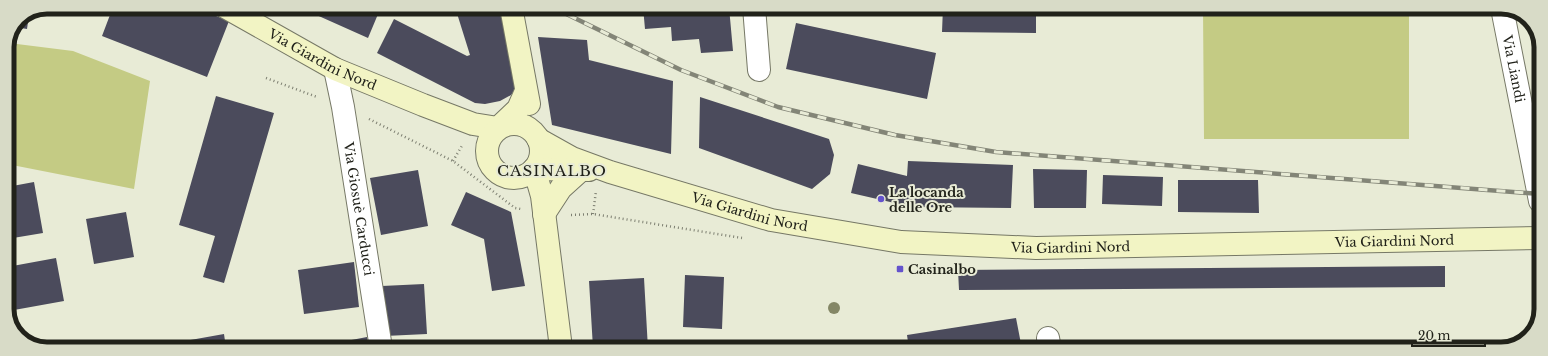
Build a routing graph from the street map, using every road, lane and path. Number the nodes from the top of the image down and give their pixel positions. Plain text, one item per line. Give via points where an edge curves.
1 (238, 14) edge
2 (512, 14) edge
3 (755, 14) edge
4 (1503, 14) edge
5 (336, 69) junction
6 (759, 70) dead end
7 (266, 78) dead end
8 (526, 91) junction
9 (423, 106) junction
10 (343, 107) junction
11 (498, 128) junction
12 (537, 137) junction
13 (487, 156) junction
14 (582, 169) junction
15 (1534, 171) edge
16 (610, 172) junction
17 (527, 173) junction
18 (515, 208) dead end
19 (544, 214) junction
20 (568, 214) dead end
21 (745, 238) dead end
22 (1534, 238) edge
23 (380, 342) edge
24 (561, 342) edge

1 - 5 main road, Via Giardini Nord
2 - 8 main road
3 - 6 street
4 - 15 street, Via Liandi
5 - 9 main road, Via Giardini Nord
5 - 10 street, Via Giosuè Carducci
7 - 10 path
8 - 11 main road via 518,109
8 - 12 main road
9 - 11 main road, Via Giardini Nord via 473,124
9 - 13 main road, Via Giardini Nord via 467,136
10 - 18 path via 453,161
10 - 23 street, Via Giosuè Carducci
11 - 12 main road, Via Giardini Nord via 506,124 522,124 530,128
11 - 13 main road via 489,140
12 - 16 main road, Via Giardini Nord via 572,158
12 - 17 main road via 541,156 538,164
13 - 17 main road, Via Giardini Nord via 494,169 507,177
14 - 16 main road, Via Giardini Nord
14 - 17 main road, Via Giardini Nord
14 - 19 main road via 561,188
16 - 22 main road, Via Giardini Nord via 771,220 901,242 1036,248
17 - 19 main road via 528,188
19 - 24 main road
20 - 21 path via 593,214

